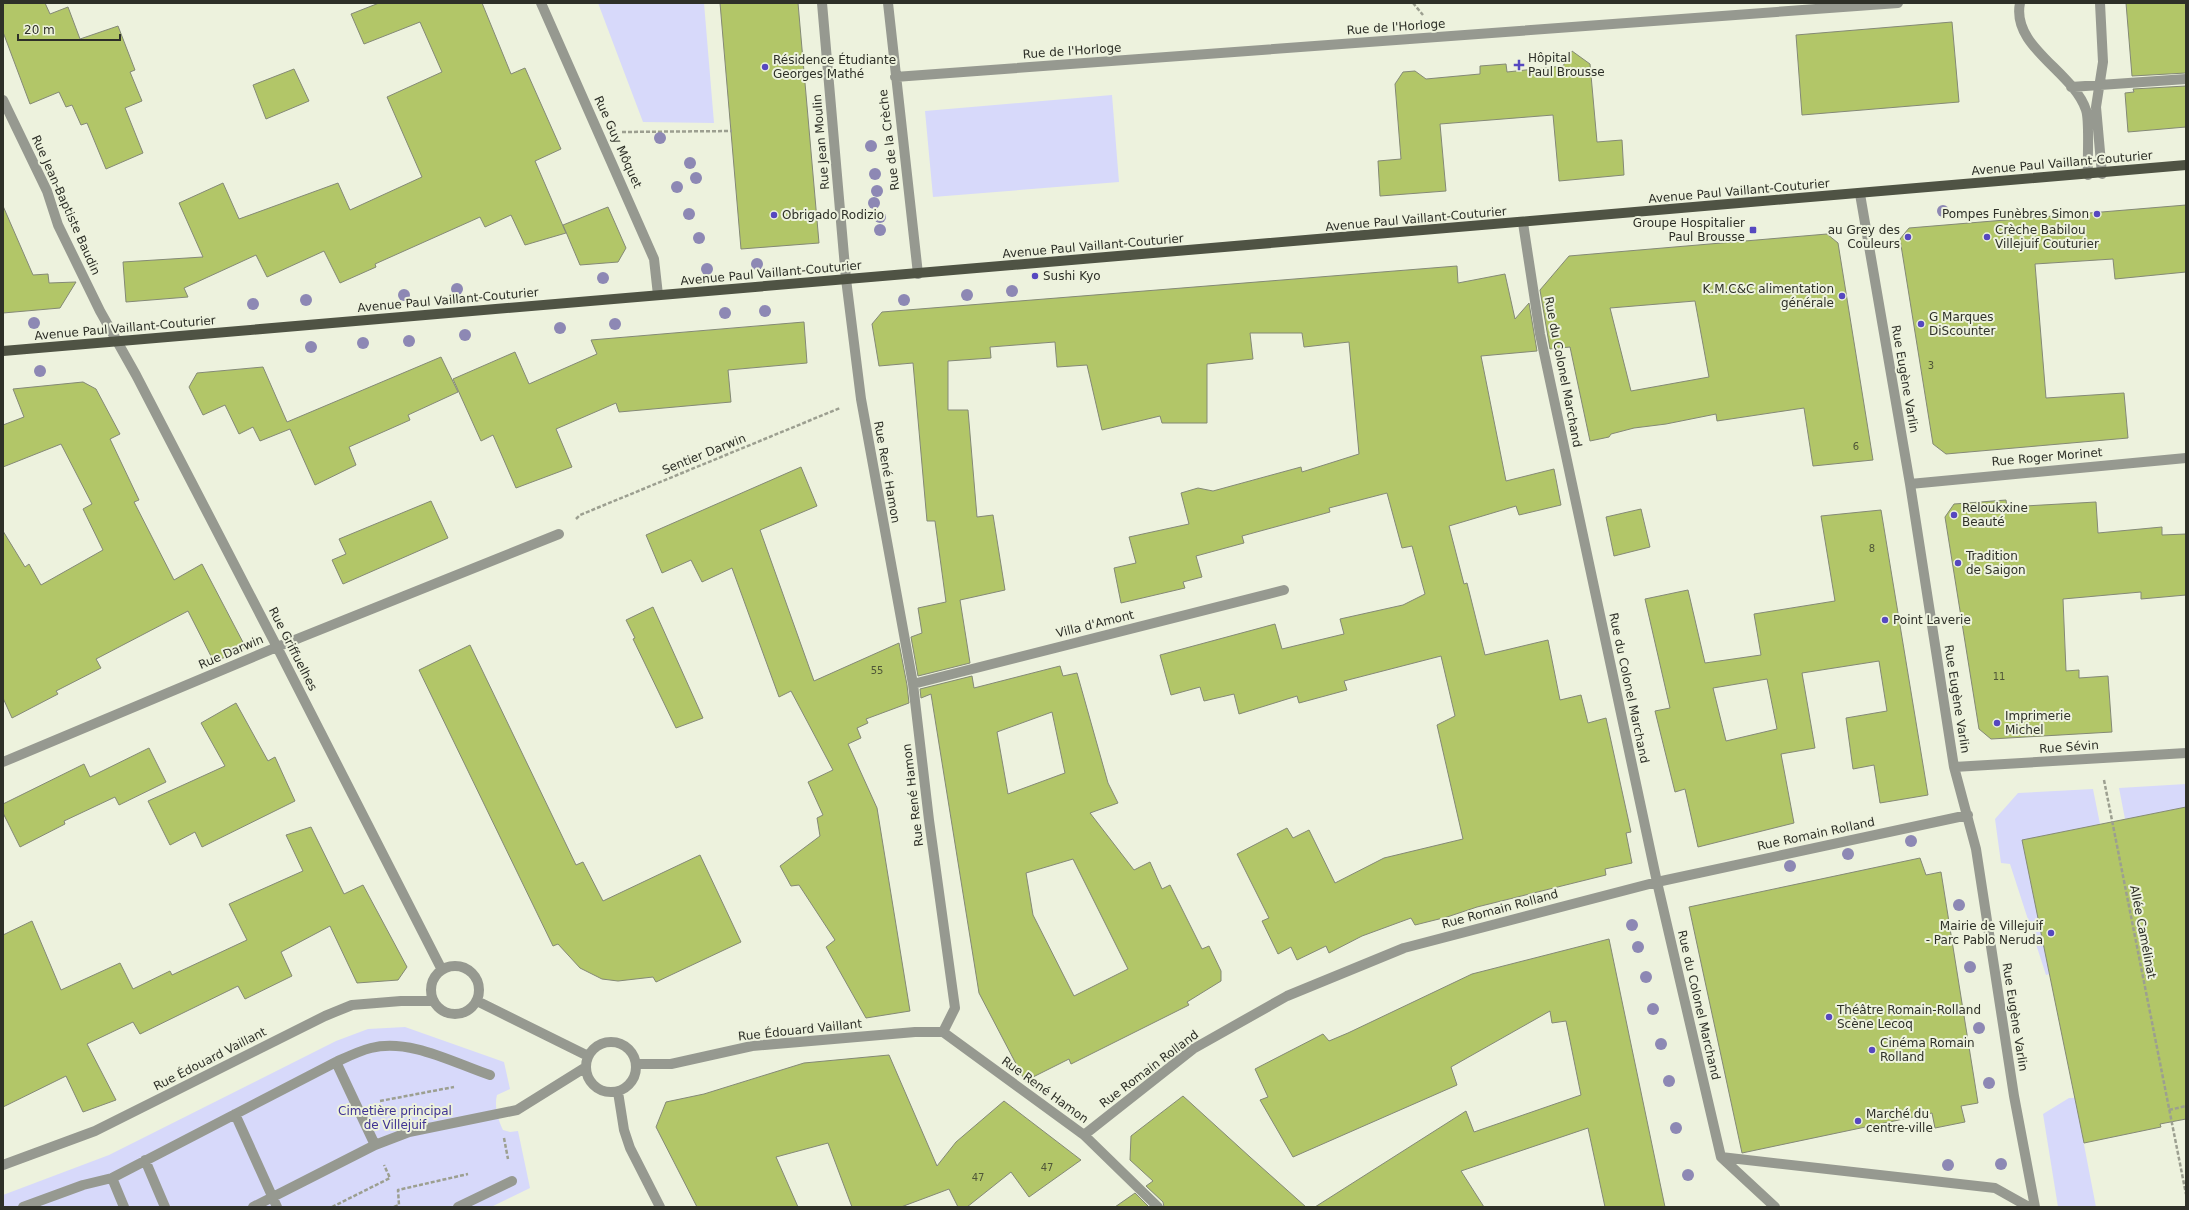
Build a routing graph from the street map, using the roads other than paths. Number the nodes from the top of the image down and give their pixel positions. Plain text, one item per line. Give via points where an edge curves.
1 (541, 3) edge
2 (822, 3) edge
3 (888, 3) edge
4 (1898, 3) edge
5 (2020, 3) edge
6 (2100, 3) edge
7 (895, 77) junction
8 (2186, 79) edge
9 (2100, 86) junction
10 (2071, 87) junction
11 (3, 100) edge
12 (2186, 165) edge
13 (2102, 174) junction
14 (2088, 175) junction
15 (1860, 194) junction
16 (1523, 223) junction
17 (918, 274) junction
18 (846, 279) junction
19 (658, 295) junction
20 (118, 341) junction
21 (3, 351) edge
22 (2186, 458) edge
23 (1910, 484) junction
24 (559, 534) road end
25 (1284, 590) dead end
26 (277, 647) junction
27 (913, 684) junction
28 (2186, 753) edge
29 (3, 762) edge
30 (1954, 768) junction
31 (1968, 815) junction
32 (1657, 882) junction
33 (442, 970) junction
34 (433, 1001) junction
35 (477, 1001) junction
36 (943, 1032) junction
37 (336, 1062) junction
38 (587, 1062) junction
39 (637, 1064) junction
40 (490, 1075) dead end
41 (618, 1092) junction
42 (235, 1114) junction
43 (1084, 1135) junction
44 (375, 1145) junction
45 (1721, 1158) junction
46 (145, 1160) junction
47 (3, 1165) edge
48 (112, 1178) junction
49 (512, 1181) dead end
50 (275, 1202) edge
51 (23, 1207) edge
52 (124, 1207) edge
53 (165, 1207) edge
54 (253, 1207) edge
55 (458, 1207) edge
56 (660, 1207) edge
57 (1158, 1207) edge
58 (1775, 1207) edge
59 (2029, 1207) edge
60 (2035, 1207) edge

1 - 19 street, Rue Guy Môquet via 654,259
2 - 18 street, Rue Jean Moulin
3 - 7 street, Rue de la Crèche
4 - 7 street, Rue de l'Horloge
5 - 10 street via 2022,30 2034,48 2054,66
6 - 9 street via 2103,62
7 - 17 street, Rue de la Crèche
8 - 9 street
9 - 10 street
9 - 13 street via 2096,107
10 - 14 street via 2086,110
11 - 20 street, Rue Jean-Baptiste Baudin via 47,191 58,225
12 - 13 main road, Avenue Paul Vaillant-Couturier
13 - 14 main road, Avenue Paul Vaillant-Couturier
14 - 15 main road, Avenue Paul Vaillant-Couturier
15 - 16 main road, Avenue Paul Vaillant-Couturier
15 - 23 street, Rue Eugène Varlin
16 - 17 main road, Avenue Paul Vaillant-Couturier
16 - 32 street, Rue du Colonel Marchand via 1540,334
17 - 18 main road, Avenue Paul Vaillant-Couturier
18 - 19 main road, Avenue Paul Vaillant-Couturier
18 - 27 street, Rue René Hamon via 860,399
19 - 20 main road, Avenue Paul Vaillant-Couturier
20 - 21 main road, Avenue Paul Vaillant-Couturier
20 - 26 street, Rue Griffuelhes
22 - 23 street, Rue Roger Morinet
23 - 30 street, Rue Eugène Varlin
24 - 26 street, Rue Darwin
25 - 27 street, Villa d'Amont
26 - 29 street, Rue Darwin
26 - 33 street, Rue Griffuelhes
27 - 36 street, Rue René Hamon via 955,1008
28 - 30 street, Rue Sévin
30 - 31 street, Rue Eugène Varlin
31 - 32 street, Rue Romain Rolland
31 - 60 street, Rue Eugène Varlin via 1976,849 2014,1096
32 - 43 street, Rue Romain Rolland via 1404,948 1287,996 1193,1049
32 - 45 street, Rue du Colonel Marchand
33 - 34 street via 435,975 431,983
33 - 35 street via 457,966 471,972 479,984 480,993
34 - 35 street via 443,1012 458,1015 472,1008
34 - 47 street, Rue Édouard Vaillant via 352,1005 325,1016 95,1131
35 - 38 street
36 - 39 street, Rue Édouard Vaillant via 915,1032 752,1046 671,1064
36 - 43 street, Rue René Hamon
37 - 40 street via 372,1048 400,1046
37 - 42 street
37 - 44 street
38 - 39 street via 594,1048 602,1043 618,1042 631,1050
38 - 41 street via 589,1079 597,1088
38 - 44 street via 517,1110 409,1132
39 - 41 street via 632,1081
41 - 56 street via 624,1130 630,1148
42 - 46 street
42 - 50 street
43 - 57 street, Rue René Hamon
44 - 50 street
45 - 58 street
45 - 59 street via 1995,1188
46 - 48 street
46 - 53 street
48 - 51 street via 83,1185
48 - 52 street
49 - 55 street
50 - 54 street

